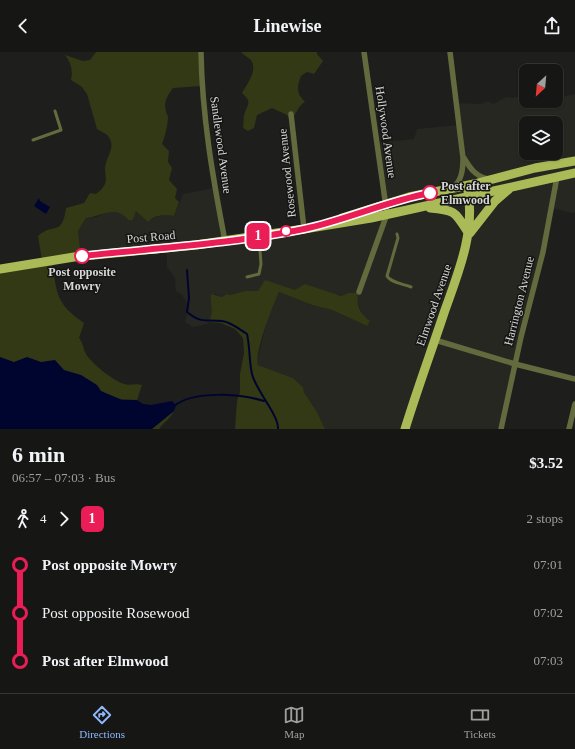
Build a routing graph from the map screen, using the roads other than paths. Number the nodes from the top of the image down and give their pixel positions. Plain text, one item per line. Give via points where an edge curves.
1 (201, 52) edge
2 (364, 52) edge
3 (450, 52) edge
4 (55, 111) dead end
5 (291, 114) dead end
6 (33, 140) dead end
7 (463, 158) junction
8 (575, 161) edge
9 (575, 173) edge
10 (556, 177) junction
11 (492, 179) junction
12 (468, 185) junction
13 (511, 187) junction
14 (453, 188) junction
15 (469, 196) junction
16 (385, 204) junction
17 (418, 207) junction
18 (387, 214) junction
19 (304, 229) junction
20 (397, 234) dead end
21 (469, 234) junction
22 (259, 236) junction
23 (225, 241) junction
24 (0, 269) edge
25 (247, 277) dead end
26 (411, 287) dead end
27 (359, 292) dead end
28 (435, 340) junction
29 (515, 364) junction
30 (575, 379) edge
31 (575, 404) edge
32 (405, 429) edge
33 (501, 429) edge
34 (569, 429) edge

1 - 23 street, Sandlewood Avenue via 203,100 212,172
2 - 16 street, Hollywood Avenue
3 - 7 street
4 - 6 lane via 61,130
5 - 19 street, Rosewood Avenue
7 - 11 street via 471,170 480,177
7 - 14 street via 462,171 458,183
8 - 11 main road, Post Road
9 - 10 main road, Post Road
10 - 13 main road, Post Road
10 - 29 street, Harrington Avenue via 543,252
11 - 12 main road, Post Road
12 - 14 main road, Post Road
12 - 15 main road, Elmwood Avenue
13 - 15 main road, Post Road
13 - 21 main road via 495,201
14 - 16 main road, Post Road
15 - 17 main road, Post Road
15 - 21 main road, Elmwood Avenue
16 - 18 street, Hollywood Avenue
16 - 19 main road, Post Road
17 - 18 main road, Post Road
17 - 21 main road via 452,212 458,216
18 - 19 main road, Post Road
18 - 27 street
19 - 22 main road, Post Road
20 - 26 lane via 387,276 388,279
21 - 28 main road, Elmwood Avenue
22 - 23 main road, Post Road
22 - 25 lane via 259,274
23 - 24 main road, Post Road via 74,257
28 - 29 street
28 - 32 main road, Elmwood Avenue
29 - 30 street
29 - 33 street, Harrington Avenue
31 - 34 street

